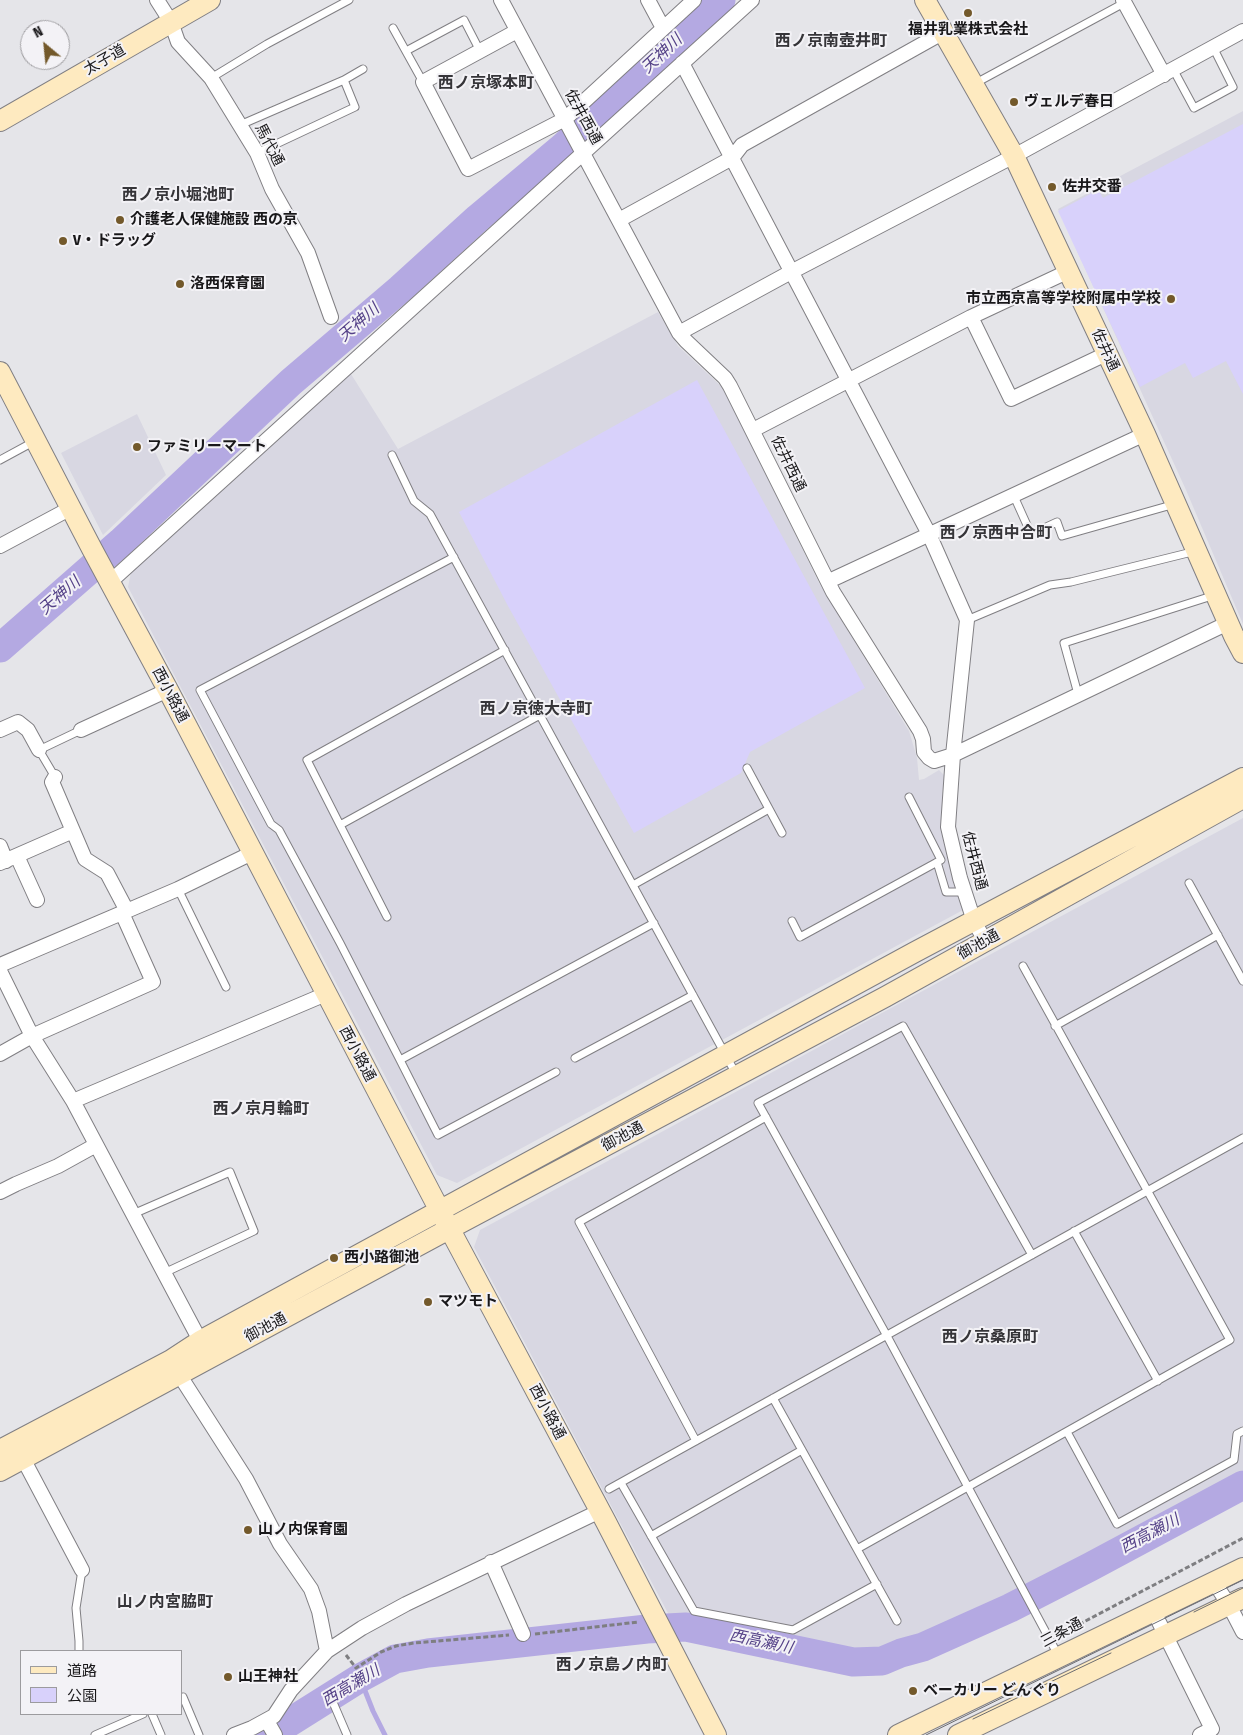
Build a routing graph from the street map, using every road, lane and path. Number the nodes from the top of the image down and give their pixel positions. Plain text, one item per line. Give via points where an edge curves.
1 (157, 0) edge
2 (210, 0) edge
3 (349, 0) edge
4 (501, 0) edge
5 (648, 0) edge
6 (694, 0) edge
7 (752, 0) edge
8 (925, 0) edge
9 (1124, 1) edge
10 (171, 22) junction
11 (393, 28) dead end
12 (663, 28) junction
13 (517, 31) junction
14 (1243, 31) edge
15 (944, 32) junction
16 (1213, 47) junction
17 (406, 51) junction
18 (480, 51) junction
19 (682, 64) junction
20 (363, 69) dead end
21 (1168, 72) junction
22 (211, 78) junction
23 (344, 80) junction
24 (423, 82) junction
25 (973, 84) junction
26 (565, 119) junction
27 (0, 121) edge
28 (240, 125) junction
29 (581, 148) junction
30 (257, 153) junction
31 (1014, 156) junction
32 (732, 158) junction
33 (619, 220) junction
34 (1069, 271) junction
35 (791, 272) junction
36 (331, 316) dead end
37 (972, 316) junction
38 (679, 333) junction
39 (1106, 354) junction
40 (0, 372) edge
41 (848, 380) junction
42 (753, 430) junction
43 (1145, 434) junction
44 (36, 441) junction
45 (392, 455) dead end
46 (0, 460) edge
47 (1013, 494) junction
48 (1176, 504) junction
49 (71, 508) junction
50 (929, 534) junction
51 (0, 546) edge
52 (1196, 551) junction
53 (454, 557) junction
54 (107, 576) junction
55 (828, 581) junction
56 (1215, 594) junction
57 (968, 620) junction
58 (1228, 623) junction
59 (505, 650) junction
60 (1243, 653) edge
61 (168, 690) junction
62 (1078, 694) junction
63 (540, 715) junction
64 (0, 730) edge
65 (81, 730) joint
66 (39, 750) junction
67 (953, 755) junction
68 (747, 768) dead end
69 (55, 777) joint
70 (1243, 778) edge
71 (909, 797) dead end
72 (1243, 798) edge
73 (769, 810) junction
74 (340, 825) junction
75 (73, 831) junction
76 (782, 834) dead end
77 (0, 846) edge
78 (252, 853) junction
79 (8, 860) edge
80 (937, 862) junction
81 (1189, 882) dead end
82 (633, 885) junction
83 (178, 889) junction
84 (965, 892) junction
85 (37, 900) dead end
86 (124, 912) junction
87 (387, 917) dead end
88 (792, 921) dead end
89 (974, 921) junction
90 (654, 923) junction
91 (1218, 935) junction
92 (985, 942) junction
93 (0, 965) edge
94 (1023, 966) dead end
95 (0, 970) edge
96 (1243, 981) edge
97 (226, 987) dead end
98 (326, 994) junction
99 (693, 995) junction
100 (1055, 1026) junction
101 (32, 1036) junction
102 (0, 1054) edge
103 (725, 1055) junction
104 (575, 1058) dead end
105 (400, 1060) junction
106 (556, 1072) dead end
107 (736, 1076) junction
108 (73, 1101) junction
109 (766, 1117) junction
110 (1243, 1138) edge
111 (96, 1145) junction
112 (1147, 1191) junction
113 (0, 1192) edge
114 (133, 1214) junction
115 (444, 1220) junction
116 (1074, 1231) junction
117 (1032, 1255) junction
118 (164, 1273) junction
119 (887, 1336) junction
120 (205, 1350) junction
121 (175, 1367) junction
122 (1158, 1381) junction
123 (773, 1398) junction
124 (1243, 1430) edge
125 (1067, 1432) junction
126 (696, 1442) junction
127 (12, 1450) edge
128 (802, 1450) junction
129 (0, 1470) edge
130 (621, 1483) junction
131 (968, 1488) junction
132 (609, 1490) dead end
133 (600, 1511) junction
134 (651, 1536) junction
135 (1243, 1538) edge
136 (857, 1549) junction
137 (491, 1562) junction
138 (1243, 1568) edge
139 (82, 1570) joint
140 (1214, 1582) junction
141 (877, 1584) junction
142 (1236, 1601) edge
143 (1154, 1612) junction
144 (897, 1620) dead end
145 (655, 1625) junction
146 (1243, 1632) edge
147 (525, 1634) junction
148 (1166, 1635) junction
149 (1050, 1639) junction
150 (339, 1644) junction
151 (79, 1650) edge
152 (326, 1652) junction
153 (1060, 1657) junction
154 (183, 1697) dead end
155 (332, 1700) dead end
156 (141, 1715) edge
157 (152, 1715) edge
158 (270, 1727) edge
159 (95, 1735) edge
160 (161, 1735) edge
161 (199, 1735) edge
162 (234, 1735) edge
163 (347, 1735) edge
164 (716, 1735) edge
165 (898, 1735) edge
166 (958, 1735) edge
167 (1200, 1735) edge

1 - 10 street, 馬代通
2 - 10 street, 太子道
3 - 22 lane
4 - 13 street, 佐井西通
5 - 12 street
6 - 12 street
7 - 19 street
8 - 15 street, 佐井通
9 - 21 street
9 - 25 lane
10 - 22 street, 馬代通 via 178,42
10 - 27 street, 太子道
11 - 17 lane
12 - 26 street
13 - 18 street
13 - 26 street, 佐井西通
14 - 16 street
15 - 25 street, 佐井通
15 - 32 street via 742,145
16 - 21 street
16 - 21 lane via 1233,87 1194,108
17 - 18 lane via 464,20
17 - 24 lane
18 - 24 street
19 - 29 street
19 - 32 street
20 - 23 lane
21 - 31 street
22 - 28 street, 馬代通
23 - 28 lane
23 - 30 lane via 355,107
24 - 26 street via 468,169
25 - 31 street, 佐井通
26 - 29 street, 佐井西通
28 - 30 street, 馬代通
29 - 33 street, 佐井西通
29 - 54 street
30 - 36 street, 馬代通 via 272,189 308,253
31 - 34 street, 佐井通
31 - 35 street
32 - 33 street
32 - 35 street
33 - 38 street, 佐井西通
34 - 37 street
34 - 39 street, 佐井通
35 - 38 street
35 - 41 street
37 - 39 street via 1011,399
37 - 41 street
38 - 42 street, 佐井西通 via 725,378
39 - 43 street, 佐井通
40 - 44 street, 西小路通
41 - 42 street
41 - 50 street
42 - 55 street, 佐井西通
43 - 47 street
43 - 48 street, 佐井通
44 - 46 lane
44 - 49 street, 西小路通
45 - 53 lane via 414,501 430,514
47 - 48 lane via 1031,534 1057,522 1062,536
47 - 50 street
48 - 52 street, 佐井通
49 - 51 street
49 - 54 street, 西小路通
50 - 55 street
50 - 57 street
52 - 56 street, 佐井通
52 - 57 lane via 1050,585
53 - 59 lane
53 - 105 lane via 200,690 271,824 279,830
54 - 61 street, 西小路通
55 - 67 street, 佐井西通 via 920,731 924,752 934,761
56 - 58 street, 佐井通
56 - 62 lane via 1064,643
57 - 67 street
58 - 60 street, 佐井通
58 - 62 street
59 - 63 lane
59 - 74 lane via 307,760
61 - 65 street
61 - 78 street, 西小路通
62 - 67 street
63 - 74 lane
63 - 82 lane
64 - 66 street via 18,722 28,730
65 - 66 lane
66 - 69 lane
67 - 84 street, 佐井西通 via 948,827
68 - 73 lane
69 - 75 street via 52,782
70 - 89 street, 御池通
71 - 80 lane via 941,860
72 - 92 street, 御池通
73 - 76 lane
73 - 82 lane
74 - 87 lane
75 - 79 street
75 - 86 street via 85,859 107,873
77 - 79 street
78 - 83 street
78 - 98 street, 西小路通
79 - 85 street
80 - 84 lane via 946,892
80 - 88 lane via 800,937
81 - 91 lane
82 - 90 lane
83 - 86 street
83 - 97 lane
84 - 89 street, 佐井西通
86 - 93 street
86 - 101 street via 153,982
89 - 92 street, 佐井西通
89 - 103 street, 御池通
90 - 99 lane
90 - 105 lane
91 - 96 lane
91 - 100 lane
92 - 107 street, 御池通
94 - 100 lane
95 - 101 street
98 - 108 street
98 - 115 street, 西小路通
99 - 103 lane
99 - 104 lane
100 - 112 lane
101 - 102 street
101 - 108 street
103 - 107 lane
103 - 115 street, 御池通
105 - 106 lane via 438,1135
107 - 115 street, 御池通
108 - 111 street
109 - 117 lane via 758,1103 904,1026
109 - 119 lane
109 - 126 lane via 578,1222
110 - 112 lane
111 - 113 street
111 - 114 street
112 - 116 lane
112 - 122 lane via 1230,1340
114 - 118 street
114 - 118 lane via 230,1172 254,1231
115 - 120 street, 御池通
115 - 133 street, 西小路通
116 - 117 lane
116 - 122 lane
117 - 119 lane
118 - 120 street
119 - 123 lane
119 - 131 lane
120 - 121 street, 御池通
121 - 127 street, 御池通
121 - 152 street via 246,1480 280,1544 311,1589 319,1611
122 - 125 lane
123 - 126 lane
123 - 128 lane
124 - 125 lane via 1237,1434 1234,1460 1117,1524
125 - 131 lane
126 - 130 lane
127 - 129 street, 御池通
127 - 139 street
128 - 134 lane
128 - 136 lane
130 - 132 lane
130 - 134 lane
131 - 136 lane
131 - 149 lane
133 - 137 street
133 - 145 street, 西小路通
134 - 141 lane via 694,1611 793,1630
135 - 149 path, 三条通
136 - 141 lane
137 - 147 street
137 - 150 street via 380,1618
138 - 140 street, 三条通
139 - 151 lane via 76,1608
140 - 142 street
140 - 143 street, 三条通
141 - 144 lane
142 - 146 street
142 - 148 street
143 - 148 street
143 - 153 street, 三条通
145 - 147 path
145 - 164 street, 西小路通
147 - 150 path via 396,1646 356,1668
148 - 166 street
148 - 167 street via 1212,1729
149 - 153 lane
150 - 152 street
152 - 158 street via 291,1690
153 - 165 street, 三条通
154 - 161 lane
155 - 163 lane
156 - 159 lane
157 - 160 lane
158 - 162 street

